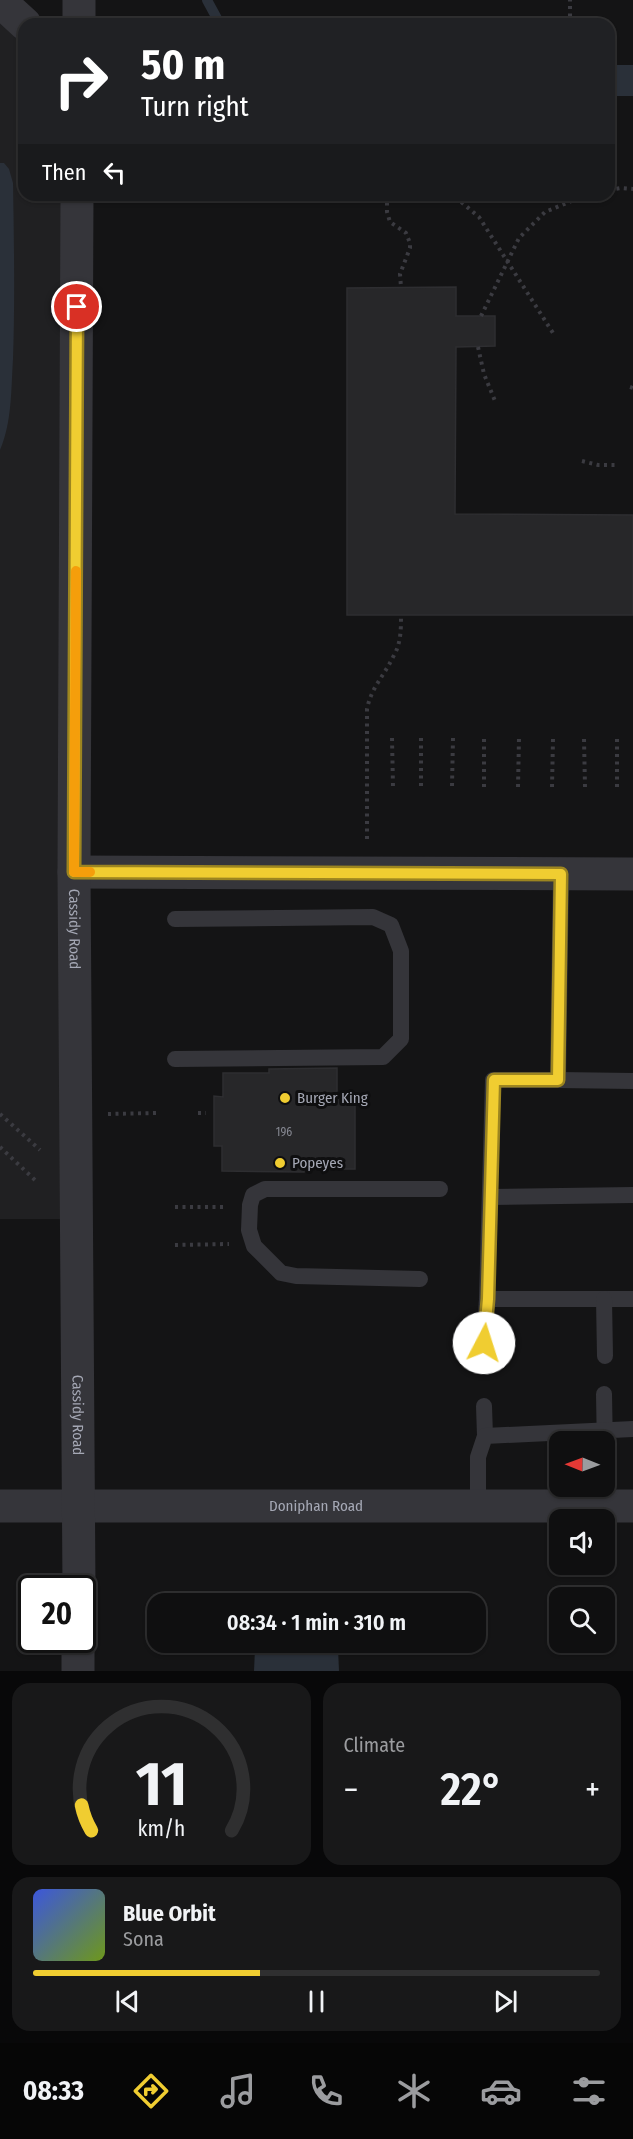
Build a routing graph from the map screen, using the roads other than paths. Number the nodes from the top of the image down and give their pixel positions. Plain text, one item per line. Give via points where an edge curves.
1 (79, 0) edge
2 (0, 2) edge
3 (18, 18) edge
4 (79, 18) edge
5 (77, 201) edge
6 (74, 872) junction
7 (561, 874) junction
8 (633, 874) edge
9 (175, 918) dead end
10 (175, 1059) dead end
11 (558, 1080) junction
12 (633, 1081) edge
13 (440, 1189) dead end
14 (633, 1196) edge
15 (491, 1197) junction
16 (420, 1279) dead end
17 (488, 1299) junction
18 (604, 1299) junction
19 (633, 1299) edge
20 (484, 1343) dead end
21 (604, 1356) dead end
22 (604, 1394) dead end
23 (484, 1407) dead end
24 (633, 1429) edge
25 (604, 1430) junction
26 (484, 1436) junction
27 (0, 1506) edge
28 (79, 1506) junction
29 (478, 1506) junction
30 (619, 1506) edge
31 (78, 1575) edge
32 (78, 1653) edge
33 (78, 1671) edge

1 - 4 street
2 - 3 street
5 - 6 street, Cassidy Road
6 - 7 street
6 - 28 street, Cassidy Road
7 - 8 street
7 - 11 lane
9 - 10 lane via 373,917 391,925 401,951 401,1039 383,1057
11 - 12 lane
11 - 15 lane via 494,1080
13 - 16 lane via 265,1189 253,1195 250,1205 249,1230 254,1246 281,1273
14 - 15 lane
15 - 17 lane
17 - 18 lane
17 - 20 lane
18 - 19 lane
18 - 21 lane
22 - 25 lane
23 - 26 lane
24 - 25 lane
25 - 26 lane
25 - 30 lane
26 - 29 lane via 478,1457
27 - 28 street, Doniphan Road
28 - 29 street, Doniphan Road
28 - 31 street, Cassidy Road
29 - 30 street, Doniphan Road
32 - 33 street

